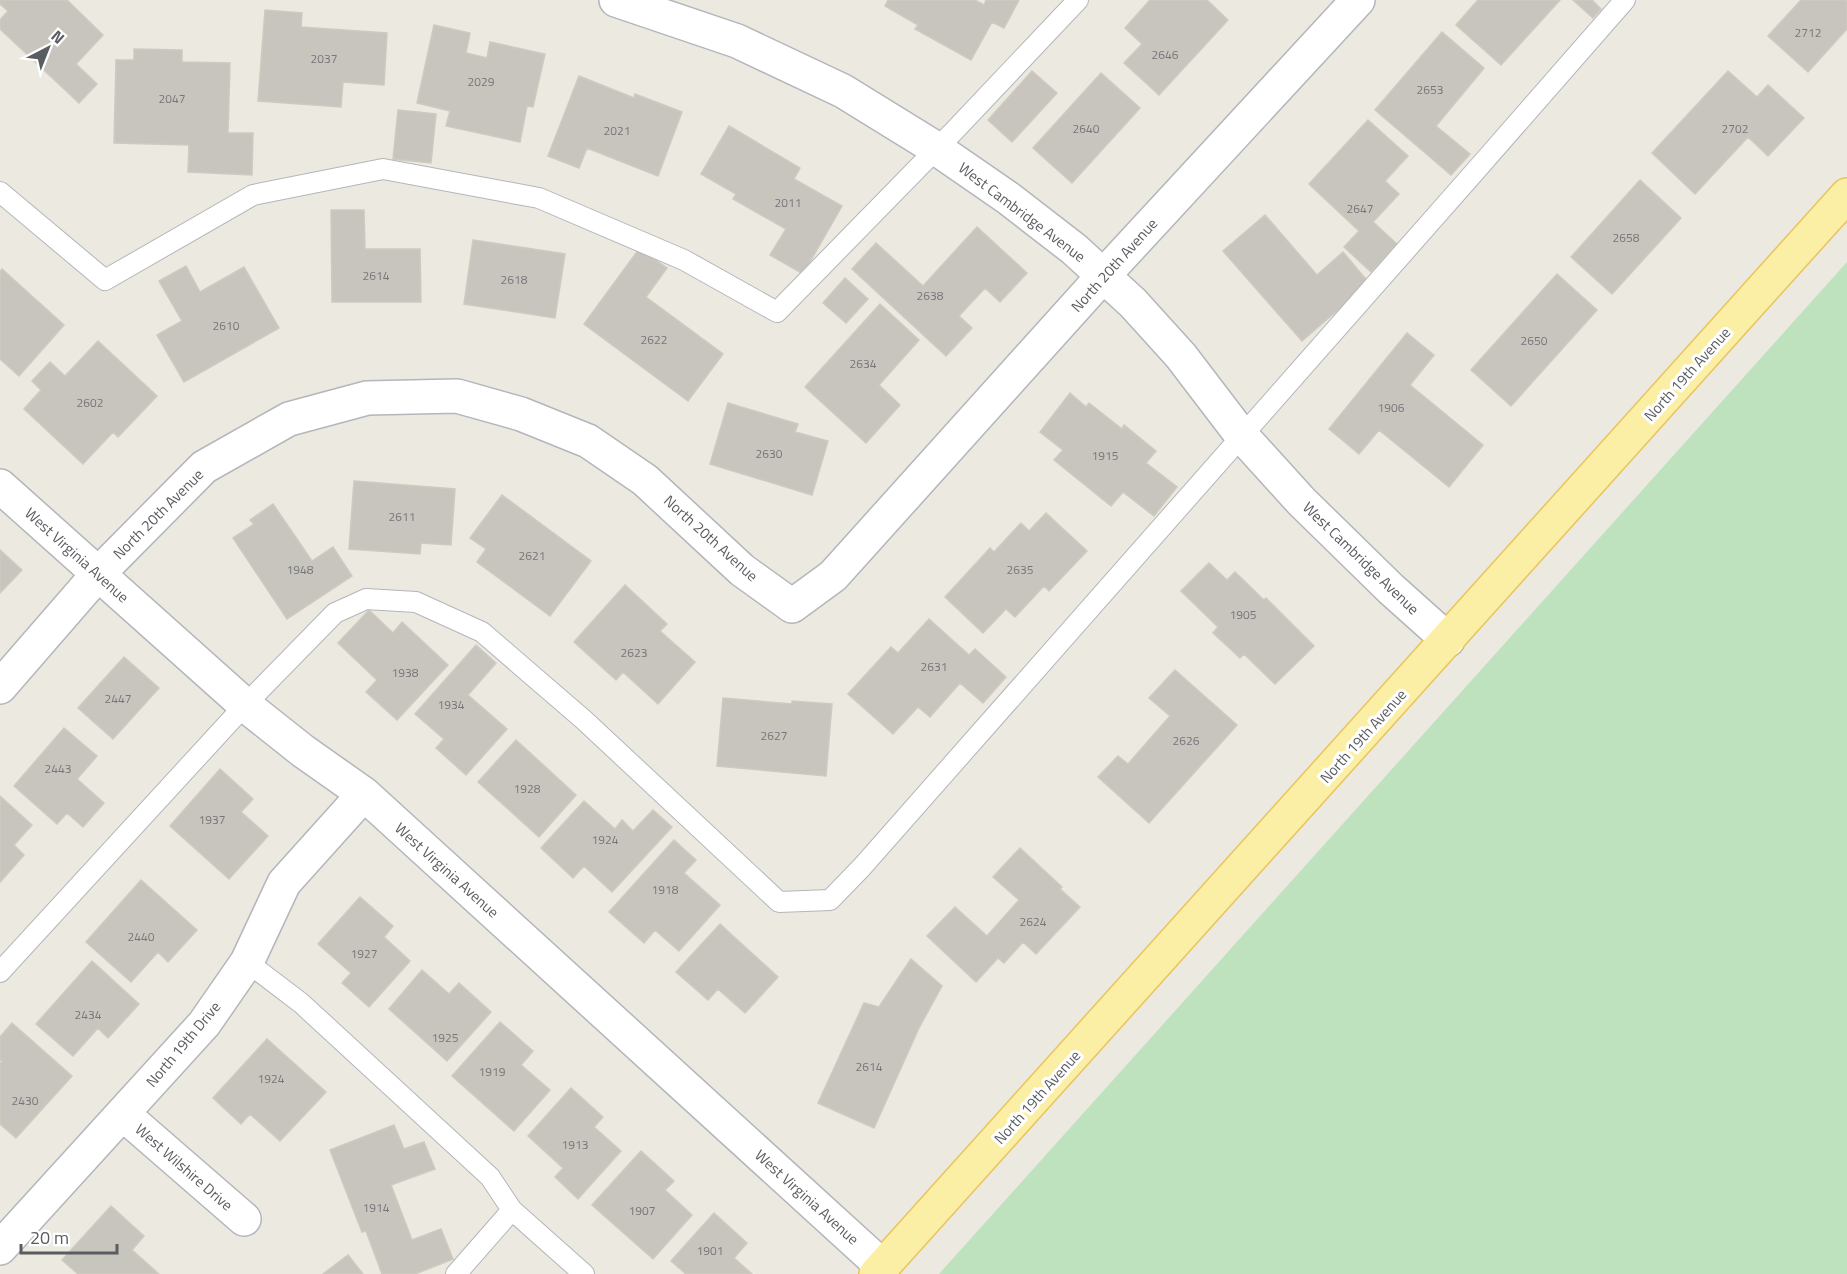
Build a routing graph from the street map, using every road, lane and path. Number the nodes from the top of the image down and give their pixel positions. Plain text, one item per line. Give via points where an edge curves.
1 (616, 0) edge
2 (1078, 0) edge
3 (1358, 0) edge
4 (1625, 0) edge
5 (937, 149) junction
6 (0, 192) edge
7 (1847, 195) edge
8 (1103, 276) junction
9 (1242, 436) junction
10 (0, 486) edge
11 (98, 574) junction
12 (1448, 640) junction
13 (0, 687) edge
14 (245, 705) junction
15 (364, 794) junction
16 (247, 962) junction
17 (0, 972) edge
18 (123, 1114) junction
19 (512, 1209) junction
20 (244, 1220) dead end
21 (0, 1248) edge
22 (880, 1270) edge
23 (456, 1274) edge
24 (584, 1274) edge

1 - 5 street, West Cambridge Avenue via 737,41 843,92
2 - 5 lane
3 - 8 street, North 20th Avenue
4 - 9 lane
5 - 6 lane via 777,312 684,260 539,198 383,169 253,195 105,280
5 - 8 street, West Cambridge Avenue via 1008,198
7 - 12 main road, North 19th Avenue
8 - 9 street, West Cambridge Avenue via 1180,356
8 - 11 street, North 20th Avenue via 833,576 792,606 742,570 645,480 588,441 521,414 458,396 367,398 289,419 204,467
9 - 12 street, West Cambridge Avenue via 1302,502
9 - 14 lane via 830,900 779,902 584,720 482,632 416,602 366,599 335,613
10 - 11 street, West Virginia Avenue
11 - 13 street, North 20th Avenue
11 - 14 street, West Virginia Avenue
12 - 22 main road, North 19th Avenue
14 - 15 street, West Virginia Avenue
14 - 17 lane
15 - 16 street, North 19th Drive via 284,883
15 - 22 street, West Virginia Avenue
16 - 18 street, North 19th Drive via 204,1024
16 - 19 lane via 301,1004 490,1177
18 - 20 street, West Wilshire Drive
18 - 21 street, North 19th Drive
19 - 23 lane
19 - 24 lane

